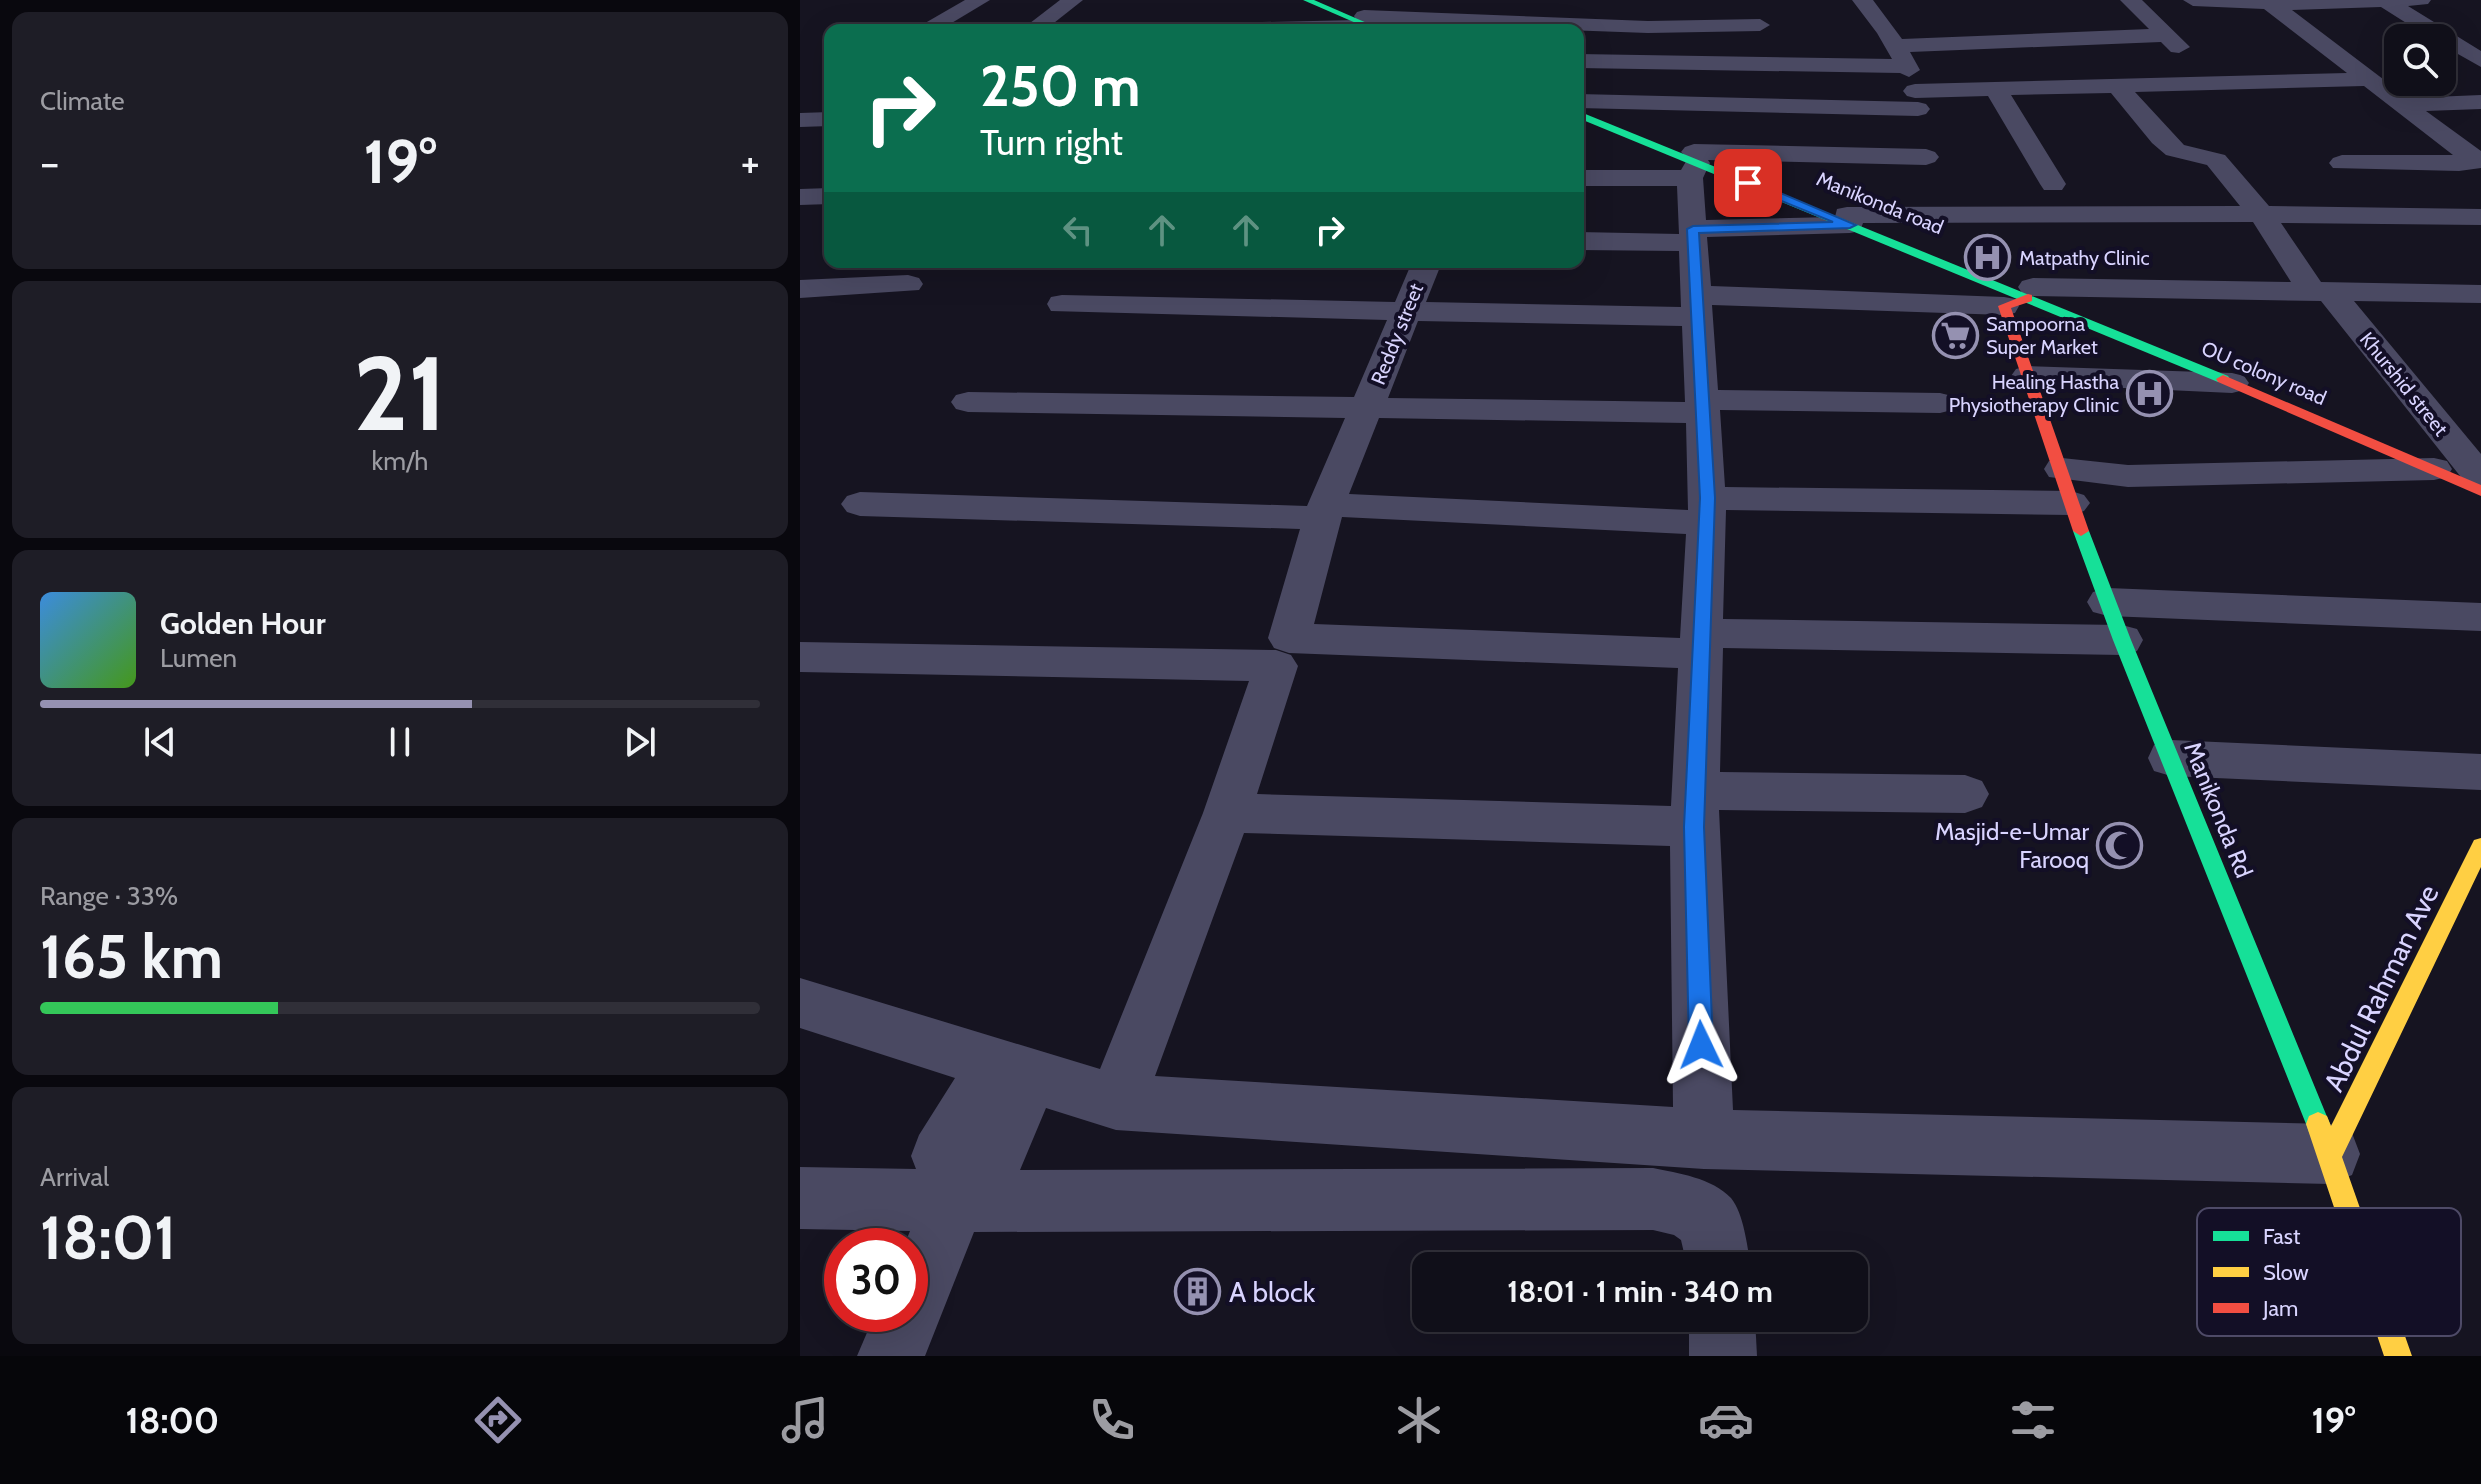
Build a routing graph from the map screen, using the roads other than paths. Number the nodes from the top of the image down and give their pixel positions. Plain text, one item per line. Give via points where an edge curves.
1 (980, 0) edge
2 (1073, 0) edge
3 (1307, 0) edge
4 (1329, 0) edge
5 (1656, 0) edge
6 (1862, 0) edge
7 (2130, 0) edge
8 (2193, 0) edge
9 (2421, 0) edge
10 (2384, 1) edge
11 (2279, 3) junction
12 (1526, 10) edge
13 (935, 24) edge
14 (1040, 24) edge
15 (1371, 24) edge
16 (2423, 24) edge
17 (2456, 24) edge
18 (2466, 24) dead end
19 (1760, 25) dead end
20 (1648, 27) junction
21 (2167, 35) junction
22 (2456, 43) edge
23 (1896, 46) junction
24 (2476, 54) edge
25 (1584, 61) edge
26 (2367, 79) junction
27 (2219, 84) junction
28 (2118, 86) junction
29 (1914, 88) junction
30 (1995, 89) junction
31 (2481, 102) edge
32 (2403, 105) junction
33 (1584, 112) edge
34 (1584, 113) edge
35 (824, 119) edge
36 (800, 120) edge
37 (1926, 157) junction
38 (2479, 160) edge
39 (2342, 163) dead end
40 (1694, 164) junction
41 (1584, 177) edge
42 (2053, 184) dead end
43 (824, 196) edge
44 (800, 197) edge
45 (1941, 213) junction
46 (2261, 214) junction
47 (2481, 217) edge
48 (1849, 220) junction
49 (1693, 236) junction
50 (1584, 241) edge
51 (1424, 268) edge
52 (908, 284) dead end
53 (800, 289) edge
54 (2320, 289) junction
55 (2022, 297) junction
56 (2474, 301) edge
57 (1062, 304) dead end
58 (1696, 306) junction
59 (1407, 309) junction
60 (2028, 376) junction
61 (2232, 383) junction
62 (968, 402) dead end
63 (1940, 403) dead end
64 (1368, 407) junction
65 (1702, 407) junction
66 (2434, 469) junction
67 (2480, 480) edge
68 (2066, 486) junction
69 (860, 504) dead end
70 (1707, 510) junction
71 (1324, 512) junction
72 (2108, 602) junction
73 (2481, 617) edge
74 (2122, 640) junction
75 (1702, 644) junction
76 (1283, 652) junction
77 (800, 657) edge
78 (2171, 758) junction
79 (2481, 772) edge
80 (1965, 794) dead end
81 (1695, 809) junction
82 (1227, 813) junction
83 (2481, 846) edge
84 (800, 1003) edge
85 (1014, 1070) junction
86 (1116, 1102) junction
87 (1704, 1139) junction
88 (2330, 1154) junction
89 (961, 1185) junction
90 (800, 1198) edge
91 (2348, 1208) edge
92 (1716, 1252) edge
93 (928, 1266) edge
94 (901, 1332) edge
95 (1722, 1332) edge
96 (2391, 1336) edge
97 (891, 1356) edge
98 (1723, 1356) edge
99 (2398, 1356) edge

1 - 13 street
2 - 14 street
3 - 15 street
4 - 15 street
5 - 20 street
6 - 23 street
7 - 21 street
8 - 11 street
9 - 10 street
10 - 11 street
10 - 16 street
11 - 26 street via 2272,5
12 - 15 street
12 - 20 street
17 - 18 street
19 - 20 street
21 - 23 street
21 - 27 street
22 - 24 street
23 - 29 street
25 - 29 street
26 - 27 street
26 - 32 street
27 - 28 street
28 - 30 street
28 - 46 street, Khurshid street via 2175,150 2216,160
29 - 30 street
29 - 33 street
29 - 37 street
30 - 42 street
31 - 32 street
32 - 38 street
34 - 40 street, Manikonda road
35 - 36 street
37 - 40 street
37 - 45 street
38 - 39 street
40 - 41 street
40 - 48 street, Manikonda road
40 - 49 street
43 - 44 street
45 - 46 street
45 - 48 street
46 - 47 street
46 - 54 street, Khurshid street
48 - 49 street
48 - 55 street, Manikonda road
49 - 50 street
49 - 58 street
51 - 59 street, Reddy street
52 - 53 street
54 - 55 street
54 - 56 street
54 - 67 street, Khurshid street
55 - 58 street
55 - 60 street, Manikonda Rd
55 - 61 street, OU colony road
55 - 67 street, OU colony road
57 - 59 street
58 - 59 street
58 - 65 street
59 - 64 street, Reddy street
60 - 61 street
60 - 68 street, Manikonda Rd
61 - 66 street, OU colony road
62 - 64 street
63 - 65 street
64 - 65 street
64 - 71 street, Reddy street
65 - 70 street
66 - 67 street, OU colony road
66 - 68 street via 2128,476
68 - 70 street
68 - 72 street, Manikonda Rd
69 - 71 street
70 - 71 street
70 - 75 street
71 - 76 street, Reddy street
72 - 73 street
72 - 74 street, Manikonda Rd
74 - 75 street
74 - 78 street, Manikonda Rd
75 - 76 street
75 - 81 street
76 - 77 street
76 - 82 street, Reddy street
78 - 79 street
78 - 88 street, Manikonda Rd
80 - 81 street
81 - 82 street
81 - 87 street
82 - 86 street, Reddy street
83 - 88 street, Abdul Rahman Ave
84 - 85 street
85 - 86 street
85 - 89 street via 992,1163
86 - 87 street
87 - 88 street
88 - 91 street, Manikonda Rd
89 - 90 street
89 - 92 street via 1653,1199 1687,1206 1709,1221
89 - 93 street
94 - 97 street
95 - 98 street
96 - 99 street, Manikonda Rd

